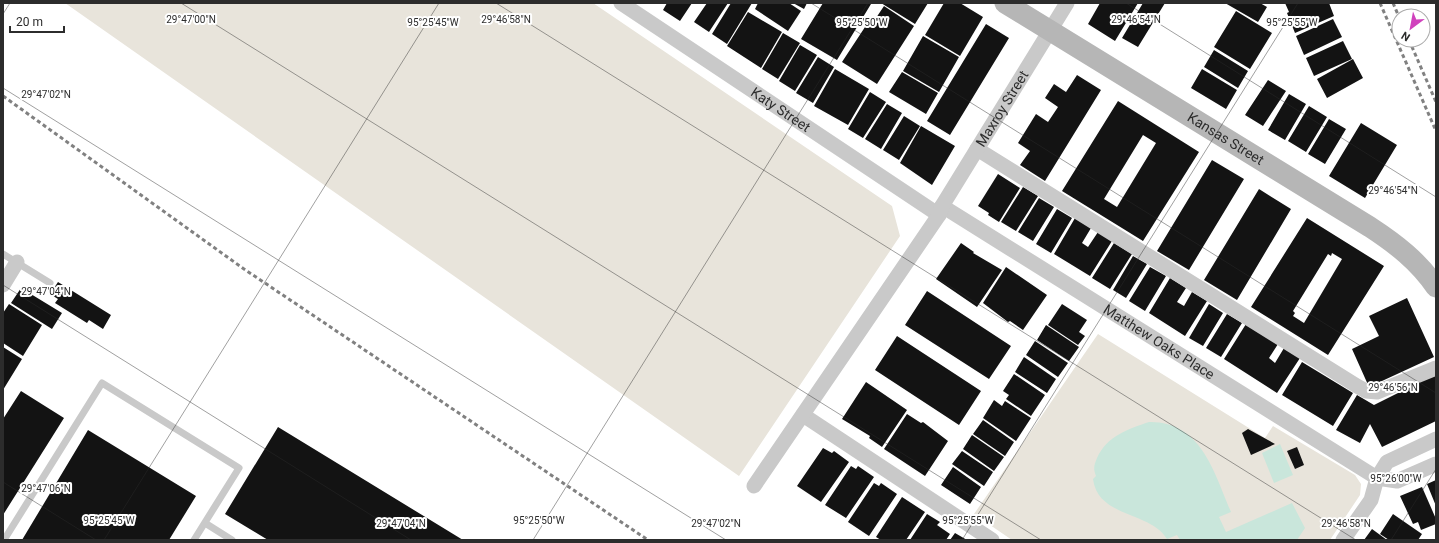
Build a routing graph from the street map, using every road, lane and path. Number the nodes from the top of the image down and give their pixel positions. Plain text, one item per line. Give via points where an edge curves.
1 (621, 3) edge
2 (1004, 3) edge
3 (1067, 3) edge
4 (1050, 31) junction
5 (977, 149) junction
6 (940, 210) junction
7 (3, 254) edge
8 (17, 262) junction
9 (50, 283) dead end
10 (3, 285) edge
11 (1436, 287) edge
12 (1436, 368) edge
13 (803, 415) junction
14 (1436, 439) edge
15 (1436, 464) edge
16 (1377, 478) junction
17 (754, 486) dead end
18 (204, 523) junction
19 (4, 540) edge
20 (194, 540) edge
21 (232, 540) edge
22 (992, 540) edge
23 (1343, 540) edge

1 - 6 street, Katy Street
2 - 4 street, Kansas Street
3 - 4 street, Maxroy Street
4 - 5 street, Maxroy Street
4 - 11 street, Kansas Street via 1370,226 1411,257
5 - 6 street, Maxroy Street
5 - 12 street via 1361,388 1377,392
6 - 13 street, Maxroy Street
6 - 16 street, Matthew Oaks Place
7 - 8 lane
8 - 9 lane
8 - 10 street
13 - 17 street, Maxroy Street
13 - 22 street
14 - 16 street via 1387,462
15 - 16 street via 1397,481
16 - 23 street via 1371,500
18 - 19 lane via 239,468 102,382
18 - 20 lane
18 - 21 lane

